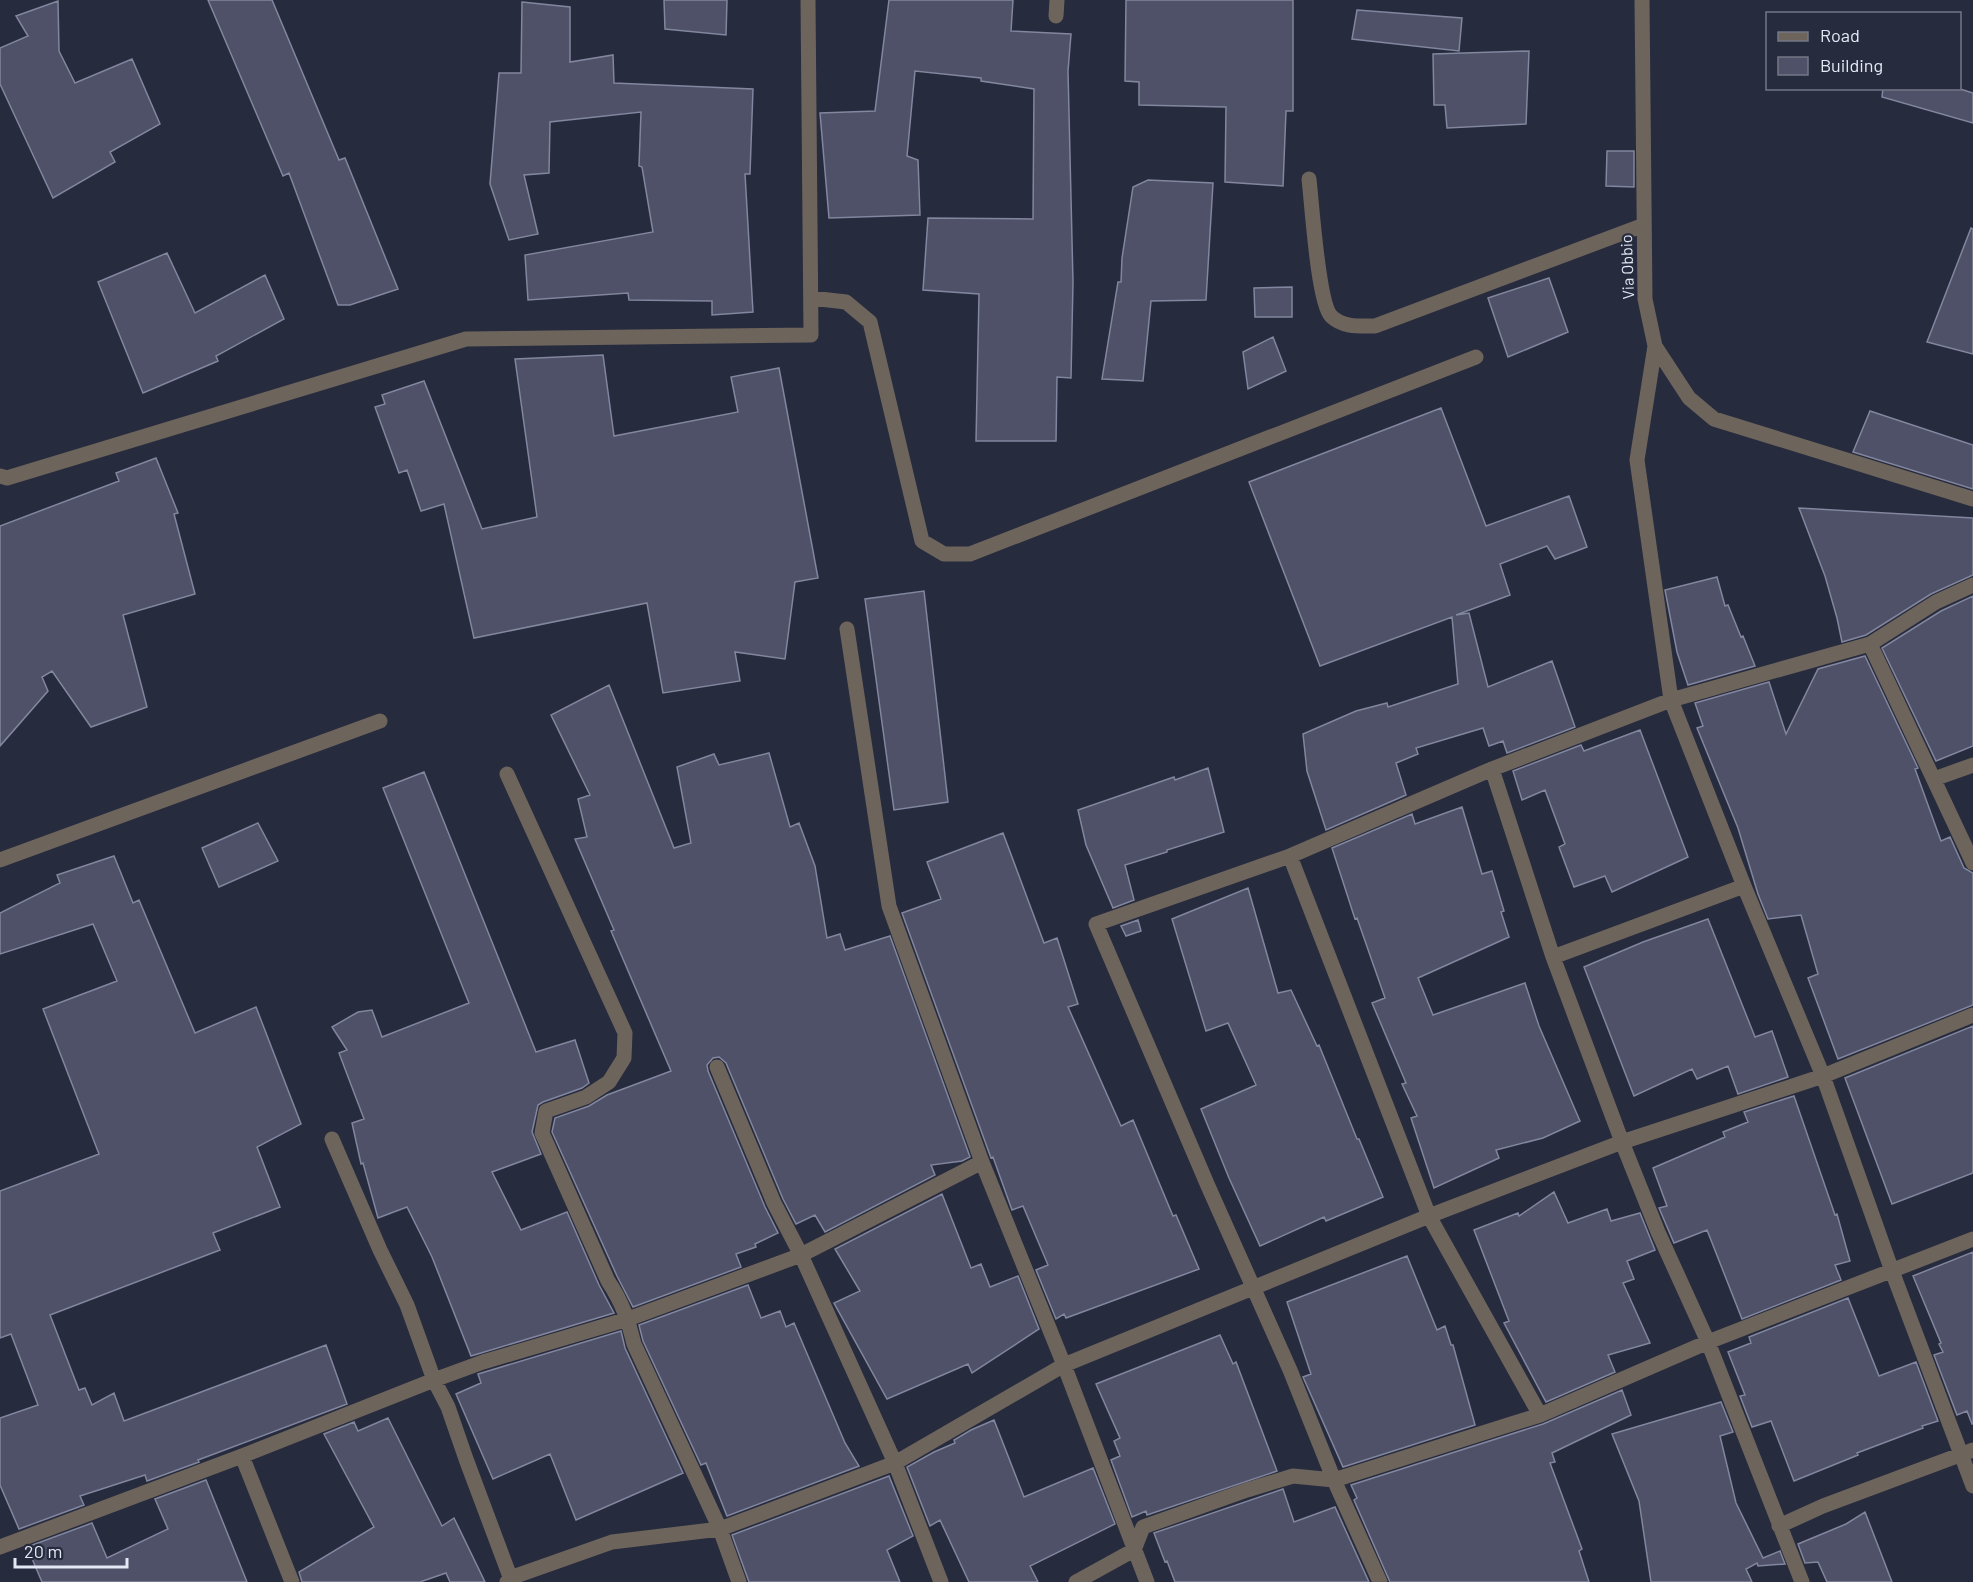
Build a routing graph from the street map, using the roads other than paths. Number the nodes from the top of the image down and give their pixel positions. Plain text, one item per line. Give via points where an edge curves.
1 (808, 0) edge
2 (1057, 0) edge
3 (1642, 0) edge
4 (1056, 16) dead end
5 (1309, 179) dead end
6 (1644, 225) junction
7 (811, 298) junction
8 (1655, 346) junction
9 (1476, 357) dead end
10 (0, 476) edge
11 (1973, 499) edge
12 (1973, 585) edge
13 (847, 629) dead end
14 (1870, 644) junction
15 (1671, 700) junction
16 (380, 721) dead end
17 (1973, 765) edge
18 (1492, 769) junction
19 (507, 774) dead end
20 (1934, 779) junction
21 (1290, 856) junction
22 (0, 860) edge
23 (1973, 863) edge
24 (1744, 886) junction
25 (1553, 957) junction
26 (1973, 1015) edge
27 (717, 1067) dead end
28 (1823, 1076) junction
29 (332, 1139) dead end
30 (1622, 1142) junction
31 (982, 1162) junction
32 (1429, 1216) junction
33 (1973, 1239) edge
34 (801, 1255) junction
35 (1892, 1271) junction
36 (1254, 1289) junction
37 (628, 1319) junction
38 (1708, 1342) junction
39 (1064, 1365) junction
40 (434, 1380) junction
41 (1540, 1415) junction
42 (1967, 1452) edge
43 (242, 1456) junction
44 (895, 1463) junction
45 (1334, 1480) junction
46 (1973, 1486) edge
47 (1779, 1526) junction
48 (720, 1529) junction
49 (0, 1547) edge
50 (1134, 1550) junction
51 (510, 1581) edge
52 (292, 1582) edge
53 (739, 1582) edge
54 (940, 1582) edge
55 (1076, 1582) edge
56 (1147, 1582) edge
57 (1380, 1582) edge
58 (1802, 1582) edge

1 - 7 street
2 - 4 street
3 - 6 street, Via Obbio
5 - 6 street via 1322,296 1330,315 1350,326 1376,326
6 - 8 street, Via Obbio via 1645,299
7 - 9 street via 846,302 870,322 922,541 944,554 970,554
7 - 10 street via 811,335 466,339 7,478
8 - 11 street, Via Obbio via 1689,398 1714,419
8 - 15 street via 1637,460
12 - 14 street via 1936,602
13 - 31 street via 889,906
14 - 15 street
14 - 20 street
15 - 18 street
15 - 24 street
16 - 22 street
17 - 20 street
18 - 21 street
18 - 25 street
19 - 37 street via 625,1033 624,1058 609,1082 586,1097 546,1111 542,1133
20 - 23 street
21 - 32 street
21 - 36 street via 1096,924
24 - 25 street
24 - 28 street
25 - 30 street
26 - 28 street
27 - 34 street via 774,1203
28 - 30 street
28 - 35 street
29 - 40 street via 407,1305
30 - 32 street
30 - 38 street
31 - 34 street
31 - 39 street
32 - 36 street
32 - 41 street
33 - 35 street
34 - 37 street
34 - 44 street
35 - 38 street
35 - 42 street
36 - 39 street
36 - 45 street
37 - 40 street
37 - 48 street via 634,1344
38 - 41 street
38 - 47 street
39 - 44 street
39 - 50 street
40 - 43 street
40 - 51 street via 448,1407
41 - 45 street
42 - 46 street
42 - 47 street
43 - 49 street
43 - 52 street
44 - 48 street
44 - 54 street
45 - 50 street via 1293,1476 1247,1490 1143,1527
45 - 57 street
47 - 58 street
48 - 51 street via 612,1542
48 - 53 street
50 - 55 street
50 - 56 street

